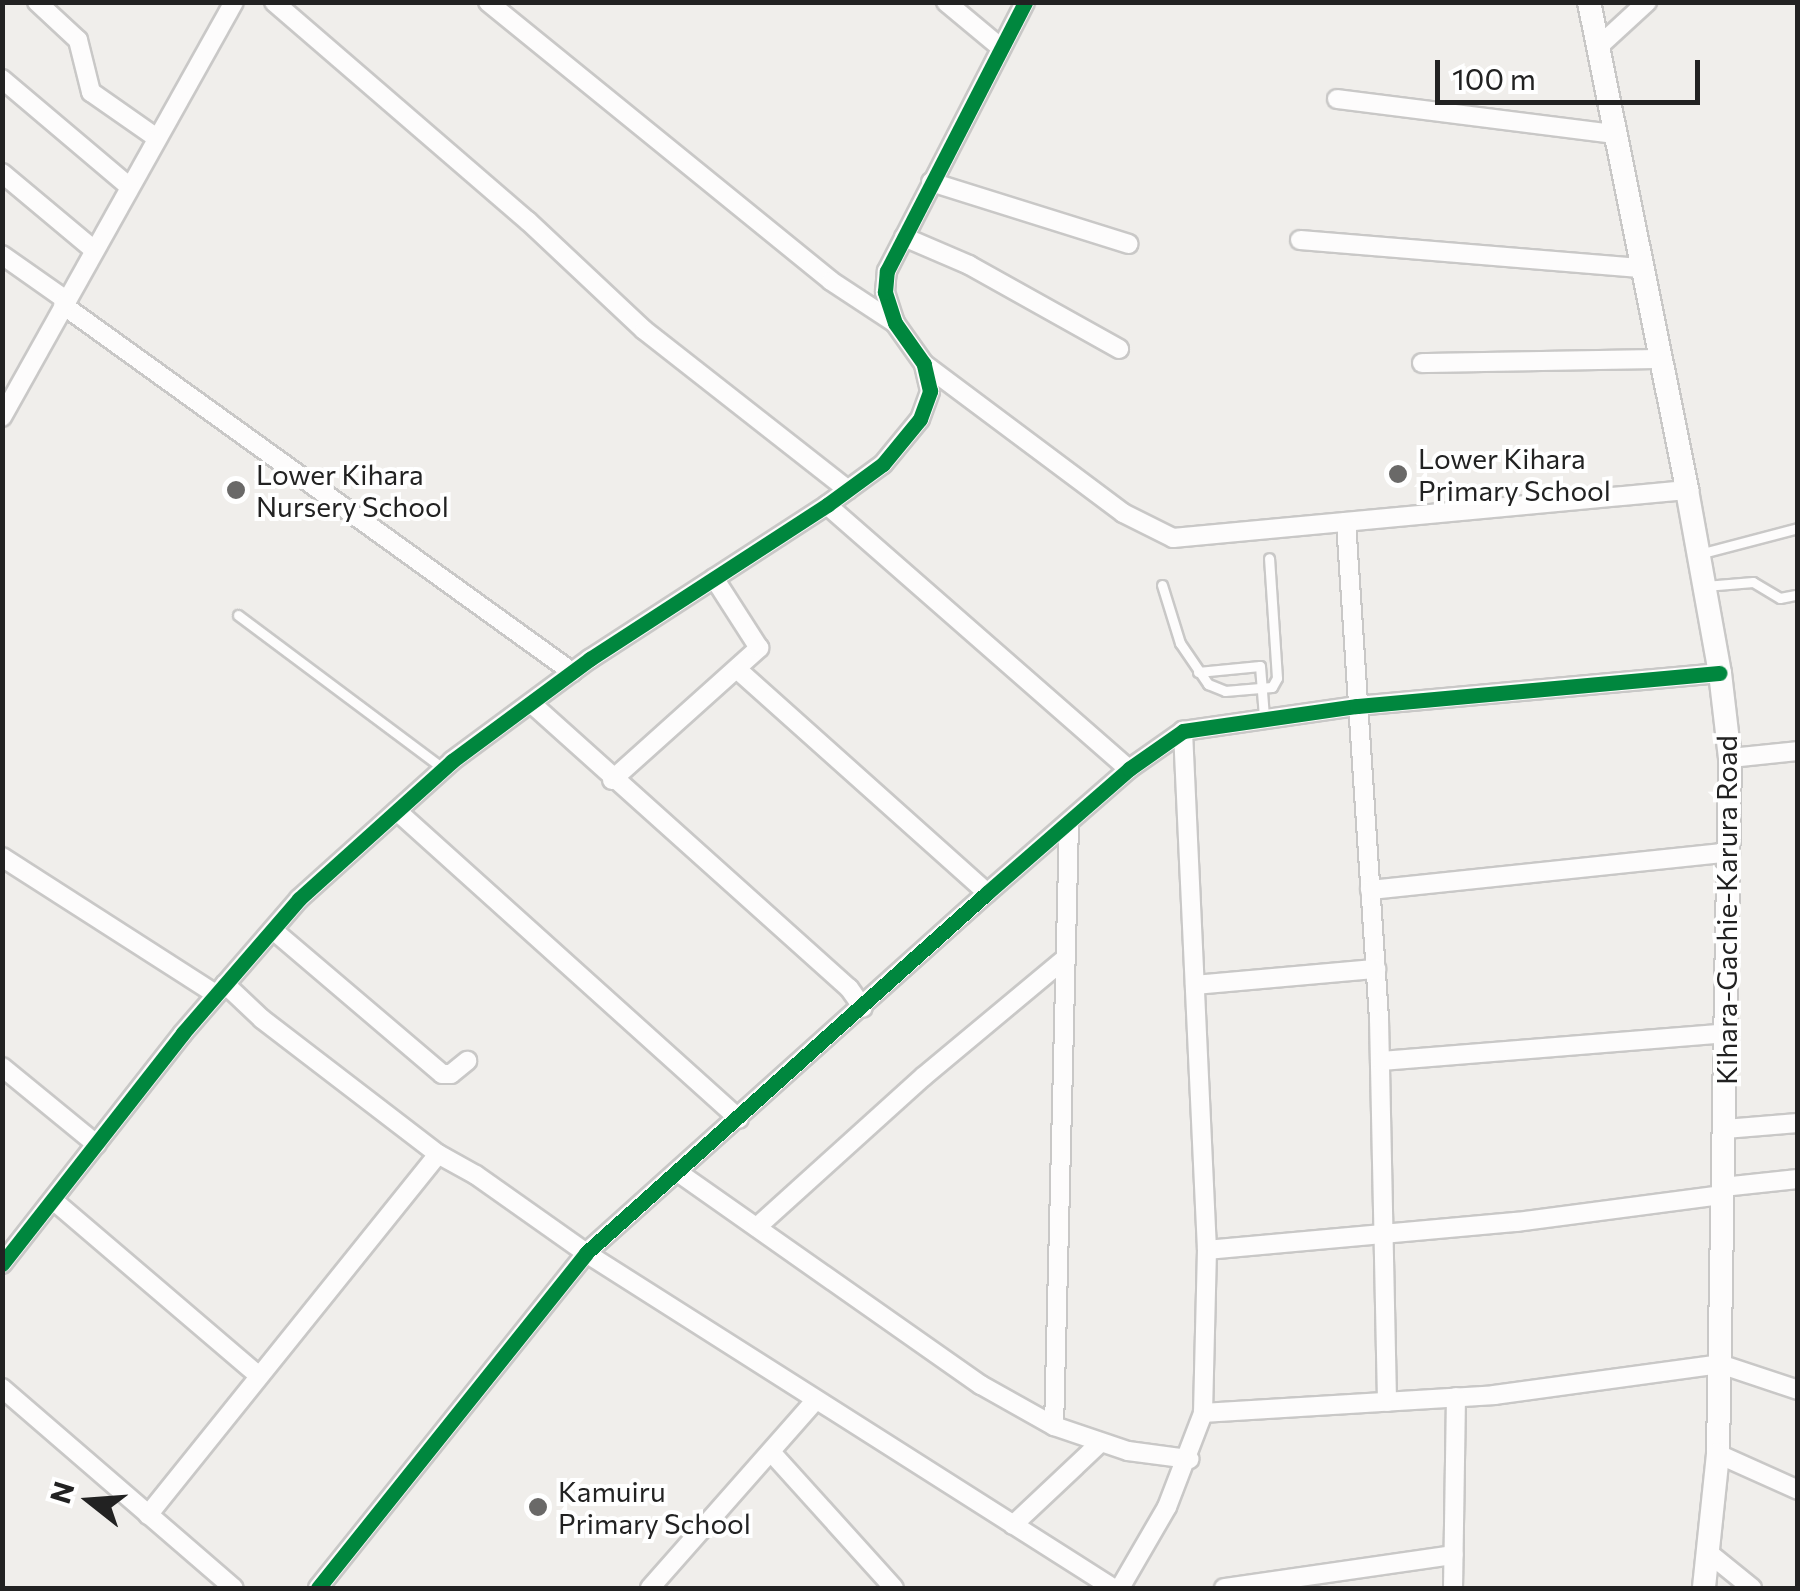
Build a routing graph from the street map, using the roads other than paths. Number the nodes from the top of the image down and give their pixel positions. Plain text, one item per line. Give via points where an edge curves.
1 (37, 2) edge
2 (234, 2) edge
3 (274, 2) edge
4 (488, 2) edge
5 (946, 2) edge
6 (1025, 2) edge
7 (1589, 2) edge
8 (1647, 2) edge
9 (1598, 46) junction
10 (1000, 47) junction
11 (2, 80) edge
12 (1337, 99) dead end
13 (1616, 134) junction
14 (157, 138) junction
15 (2, 173) edge
16 (931, 182) junction
17 (130, 187) junction
18 (904, 237) junction
19 (1300, 240) dead end
20 (1129, 244) dead end
21 (94, 250) junction
22 (2, 254) edge
23 (1643, 268) junction
24 (64, 302) junction
25 (895, 323) junction
26 (1119, 348) dead end
27 (1661, 360) junction
28 (1422, 363) dead end
29 (924, 364) junction
30 (2, 416) edge
31 (848, 490) junction
32 (1688, 490) junction
33 (827, 506) junction
34 (1346, 522) junction
35 (1798, 528) edge
36 (1699, 554) junction
37 (1269, 558) dead end
38 (714, 578) junction
39 (1162, 585) dead end
40 (1705, 586) junction
41 (1796, 595) edge
42 (238, 615) dead end
43 (738, 670) junction
44 (572, 672) junction
45 (1198, 672) junction
46 (1720, 673) junction
47 (1263, 690) junction
48 (531, 703) junction
49 (1358, 706) junction
50 (1264, 717) junction
51 (1184, 731) junction
52 (1798, 751) edge
53 (1730, 758) junction
54 (444, 769) junction
55 (1129, 770) junction
56 (612, 780) junction
57 (397, 810) junction
58 (1069, 823) junction
59 (1730, 852) junction
60 (2, 857) edge
61 (1370, 890) junction
62 (987, 893) junction
63 (273, 930) junction
64 (1066, 958) junction
65 (1376, 969) junction
66 (1195, 985) junction
67 (220, 989) junction
68 (863, 1008) junction
69 (1728, 1033) junction
70 (467, 1061) dead end
71 (1381, 1061) junction
72 (2, 1066) edge
73 (739, 1119) junction
74 (1798, 1123) edge
75 (1724, 1128) junction
76 (96, 1144) junction
77 (438, 1154) junction
78 (679, 1173) junction
79 (1798, 1179) edge
80 (1723, 1191) junction
81 (52, 1200) junction
82 (757, 1228) junction
83 (1387, 1234) junction
84 (1207, 1250) junction
85 (586, 1254) junction
86 (2, 1264) edge
87 (1720, 1364) junction
88 (259, 1376) junction
89 (2, 1388) edge
90 (1798, 1390) edge
91 (1456, 1397) junction
92 (816, 1400) junction
93 (1388, 1402) junction
94 (1203, 1413) junction
95 (1054, 1426) junction
96 (1099, 1444) junction
97 (770, 1452) junction
98 (1718, 1454) junction
99 (1189, 1459) junction
100 (1798, 1490) edge
101 (148, 1515) junction
102 (1012, 1524) junction
103 (1710, 1554) junction
104 (1454, 1555) junction
105 (661, 1585) edge
106 (234, 1588) edge
107 (318, 1588) edge
108 (894, 1588) edge
109 (1116, 1588) edge
110 (1224, 1588) edge
111 (1453, 1588) edge
112 (1704, 1588) edge
113 (1752, 1588) edge

1 - 14 street via 78,40 91,92
2 - 14 street
3 - 31 street via 644,330
4 - 25 street via 831,281
5 - 10 street
6 - 10 street
7 - 9 street, Kihara-Gachie-Karura Road
8 - 9 street
9 - 13 street, Kihara-Gachie-Karura Road
10 - 16 street
11 - 17 street
12 - 13 street
13 - 23 street, Kihara-Gachie-Karura Road
14 - 17 street
15 - 21 street
16 - 18 street
16 - 20 street
17 - 21 street
18 - 25 street via 886,281
18 - 26 street
19 - 23 street
21 - 24 street
22 - 24 street
23 - 27 street, Kihara-Gachie-Karura Road
24 - 30 street
24 - 44 street
25 - 29 street
27 - 28 street
27 - 32 street, Kihara-Gachie-Karura Road
29 - 31 street via 930,391 920,419 883,464
29 - 34 street via 1160,536
31 - 33 street
32 - 34 street
32 - 36 street, Kihara-Gachie-Karura Road
33 - 38 street
33 - 55 street
34 - 49 street
35 - 36 lane
36 - 40 street, Kihara-Gachie-Karura Road
37 - 47 lane via 1277,678
38 - 43 street via 758,640
38 - 44 street
39 - 45 lane via 1180,643
40 - 41 lane via 1753,582 1780,598
40 - 46 street, Kihara-Gachie-Karura Road
42 - 54 lane
43 - 56 street
43 - 62 street
44 - 48 street
45 - 47 lane via 1216,690
45 - 47 lane via 1256,664
46 - 49 street
46 - 53 street, Kihara-Gachie-Karura Road
47 - 50 lane
48 - 54 street
48 - 56 street
49 - 50 street
49 - 61 street
50 - 51 street
51 - 55 street
51 - 66 street
52 - 53 street
53 - 59 street, Kihara-Gachie-Karura Road
54 - 57 street
55 - 58 street
56 - 68 street via 850,988
57 - 63 street
57 - 73 street
58 - 62 street
58 - 64 street
59 - 61 street
59 - 69 street, Kihara-Gachie-Karura Road
60 - 67 street
61 - 65 street
62 - 68 street
63 - 67 street
63 - 70 street via 442,1074
64 - 82 street
64 - 95 street
65 - 66 street
65 - 71 street
66 - 84 street
67 - 76 street
67 - 77 street
68 - 73 street
69 - 71 street
69 - 75 street, Kihara-Gachie-Karura Road
71 - 83 street
72 - 76 street
73 - 78 street
74 - 75 street
75 - 80 street, Kihara-Gachie-Karura Road
76 - 81 street
77 - 85 street
77 - 88 street
78 - 82 street
78 - 85 street
79 - 80 street
80 - 83 street
80 - 87 street, Kihara-Gachie-Karura Road
81 - 86 street
81 - 88 street
82 - 95 street via 982,1385
83 - 84 street
83 - 93 street
84 - 94 street
85 - 92 street
85 - 107 street
87 - 90 street
87 - 91 street
87 - 98 street, Kihara-Gachie-Karura Road
88 - 101 street
89 - 101 street
91 - 93 street
91 - 104 street
92 - 97 street
92 - 102 street
93 - 94 street
94 - 99 street
95 - 96 street
96 - 99 street
96 - 102 street
97 - 105 street
97 - 108 street
98 - 100 street
98 - 103 street, Kihara-Gachie-Karura Road
99 - 109 street
101 - 106 street
102 - 109 street
103 - 112 street, Kihara-Gachie-Karura Road
103 - 113 street
104 - 110 street
104 - 111 street

